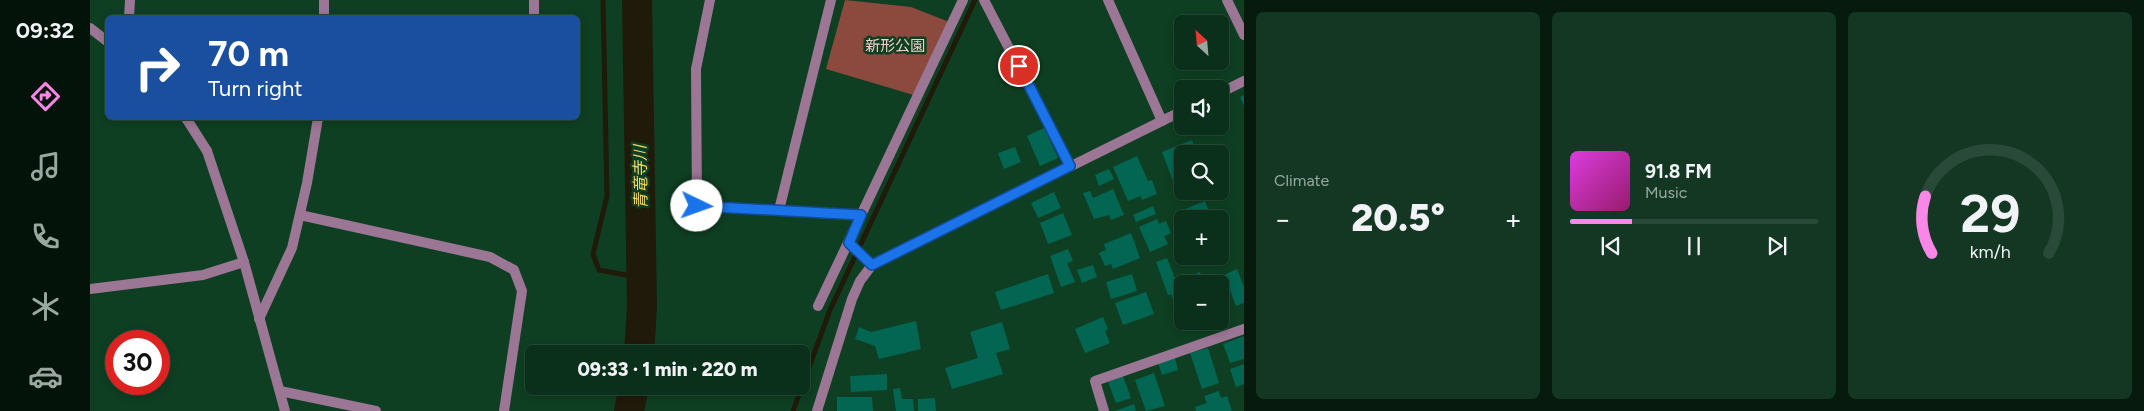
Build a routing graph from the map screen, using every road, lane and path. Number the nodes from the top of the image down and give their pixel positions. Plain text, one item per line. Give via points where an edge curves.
1 (130, 0) edge
2 (324, 0) edge
3 (534, 0) edge
4 (710, 0) edge
5 (831, 0) edge
6 (963, 0) edge
7 (984, 0) edge
8 (1108, 0) edge
9 (1227, 0) edge
10 (129, 15) edge
11 (324, 15) edge
12 (534, 15) edge
13 (90, 28) edge
14 (1244, 35) edge
15 (105, 40) edge
16 (1244, 82) edge
17 (1229, 89) edge
18 (1174, 115) edge
19 (187, 120) edge
20 (318, 120) edge
21 (1162, 121) junction
22 (1070, 166) junction
23 (779, 210) junction
24 (300, 215) junction
25 (861, 215) junction
26 (849, 243) junction
27 (244, 262) junction
28 (872, 265) junction
29 (90, 289) edge
30 (818, 306) dead end
31 (259, 319) junction
32 (1244, 329) edge
33 (280, 391) junction
34 (285, 411) edge
35 (376, 411) edge
36 (504, 411) edge
37 (817, 411) edge
38 (1104, 411) edge

1 - 10 street
2 - 11 street
3 - 12 street
4 - 23 street via 696,69 697,206
5 - 23 street
6 - 25 street
7 - 22 street
8 - 21 street
9 - 14 street
13 - 15 street
16 - 17 street
18 - 21 street
19 - 27 street via 207,151
20 - 24 street
21 - 22 street
22 - 28 street
23 - 25 street
24 - 31 street via 292,248
24 - 36 street via 490,257 514,270 522,291
25 - 26 street
26 - 28 street
26 - 30 street
27 - 29 street via 203,275
27 - 31 street
28 - 37 street via 852,299
31 - 33 street
32 - 38 street via 1096,381
33 - 34 street
33 - 35 street

